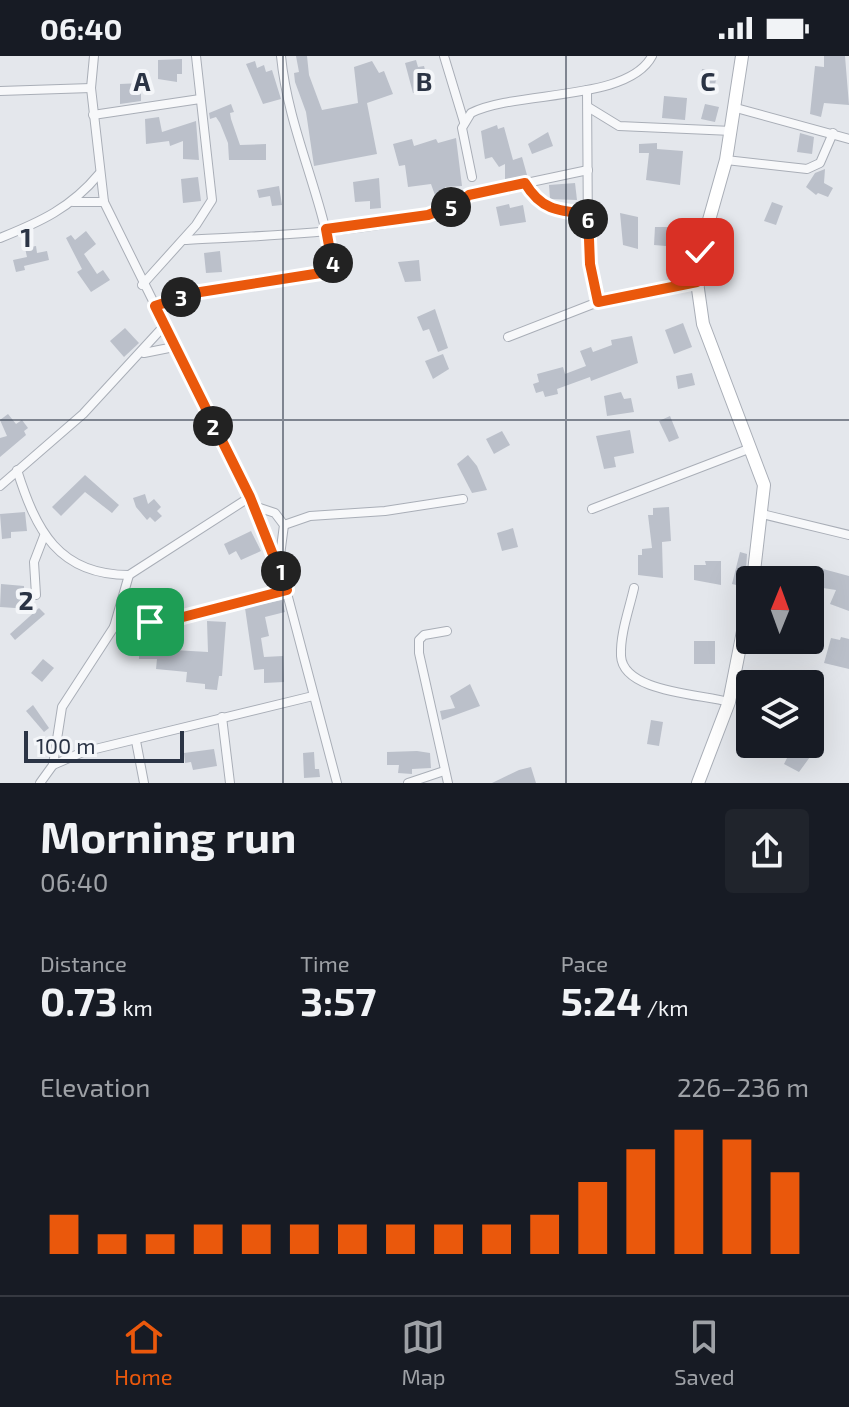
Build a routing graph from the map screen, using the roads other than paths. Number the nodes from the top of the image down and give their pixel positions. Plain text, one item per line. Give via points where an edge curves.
1 (94, 56) edge
2 (196, 56) edge
3 (281, 56) edge
4 (444, 56) edge
5 (652, 56) edge
6 (742, 56) edge
7 (91, 88) junction
8 (587, 90) junction
9 (0, 91) edge
10 (200, 99) junction
11 (588, 107) junction
12 (736, 108) junction
13 (93, 115) junction
14 (464, 122) junction
15 (732, 131) junction
16 (833, 133) junction
17 (849, 139) edge
18 (726, 160) junction
19 (588, 170) junction
20 (99, 174) junction
21 (472, 177) dead end
22 (525, 183) junction
23 (73, 202) junction
24 (104, 202) junction
25 (588, 214) junction
26 (326, 229) junction
27 (0, 238) edge
28 (184, 240) junction
29 (697, 282) junction
30 (142, 285) junction
31 (598, 302) junction
32 (155, 306) junction
33 (164, 326) junction
34 (508, 337) dead end
35 (174, 347) junction
36 (142, 354) junction
37 (752, 448) junction
38 (17, 470) junction
39 (0, 486) edge
40 (463, 499) dead end
41 (252, 501) junction
42 (592, 509) dead end
43 (762, 514) junction
44 (284, 525) junction
45 (849, 535) edge
46 (44, 536) junction
47 (279, 563) junction
48 (755, 566) edge
49 (129, 575) junction
50 (634, 588) dead end
51 (287, 590) junction
52 (36, 595) dead end
53 (114, 627) junction
54 (447, 631) dead end
55 (739, 654) edge
56 (313, 696) junction
57 (729, 702) junction
58 (222, 717) junction
59 (136, 741) junction
60 (53, 765) junction
61 (444, 771) junction
62 (40, 783) edge
63 (144, 783) edge
64 (230, 783) edge
65 (337, 783) edge
66 (408, 783) edge
67 (448, 783) edge
68 (698, 783) edge

1 - 7 street
2 - 10 street
3 - 26 street via 291,112
4 - 14 street
5 - 8 street via 635,74
6 - 12 street
7 - 9 street
7 - 13 street
8 - 11 street
8 - 14 street via 481,108
10 - 13 street
10 - 28 street via 212,200
11 - 15 street via 619,126
11 - 19 street
12 - 15 street
12 - 16 street
13 - 20 street
14 - 21 street
15 - 18 street
16 - 17 street
16 - 18 street via 820,163 807,169
18 - 29 street via 700,252
19 - 22 street
19 - 25 street
20 - 23 street
20 - 24 street
22 - 25 street via 546,208
22 - 26 street via 469,195 428,215
23 - 24 street
23 - 27 street via 49,219
24 - 30 street
25 - 31 street
26 - 28 street
26 - 32 street via 333,268 327,272 194,293
28 - 30 street
29 - 31 street
29 - 37 street via 703,324
30 - 32 street
31 - 34 street
32 - 33 street
33 - 35 street
33 - 36 street
35 - 36 street
35 - 41 street
36 - 38 street
37 - 42 street
37 - 43 street via 764,485
38 - 39 street
38 - 46 street
40 - 44 street via 310,516
41 - 44 street via 275,513
41 - 47 street
41 - 49 street
43 - 45 street
43 - 48 street
44 - 47 street
46 - 49 street via 76,563
46 - 52 street via 34,562
47 - 51 street
49 - 53 street
50 - 57 street via 622,637 624,669 650,685
51 - 53 street via 183,617
51 - 56 street
53 - 60 street via 62,707
54 - 61 street via 419,640 421,672
55 - 57 street
56 - 58 street
56 - 65 street
57 - 68 street
58 - 59 street
58 - 64 street
59 - 60 street via 83,752
59 - 63 street
60 - 62 street
61 - 66 street
61 - 67 street

